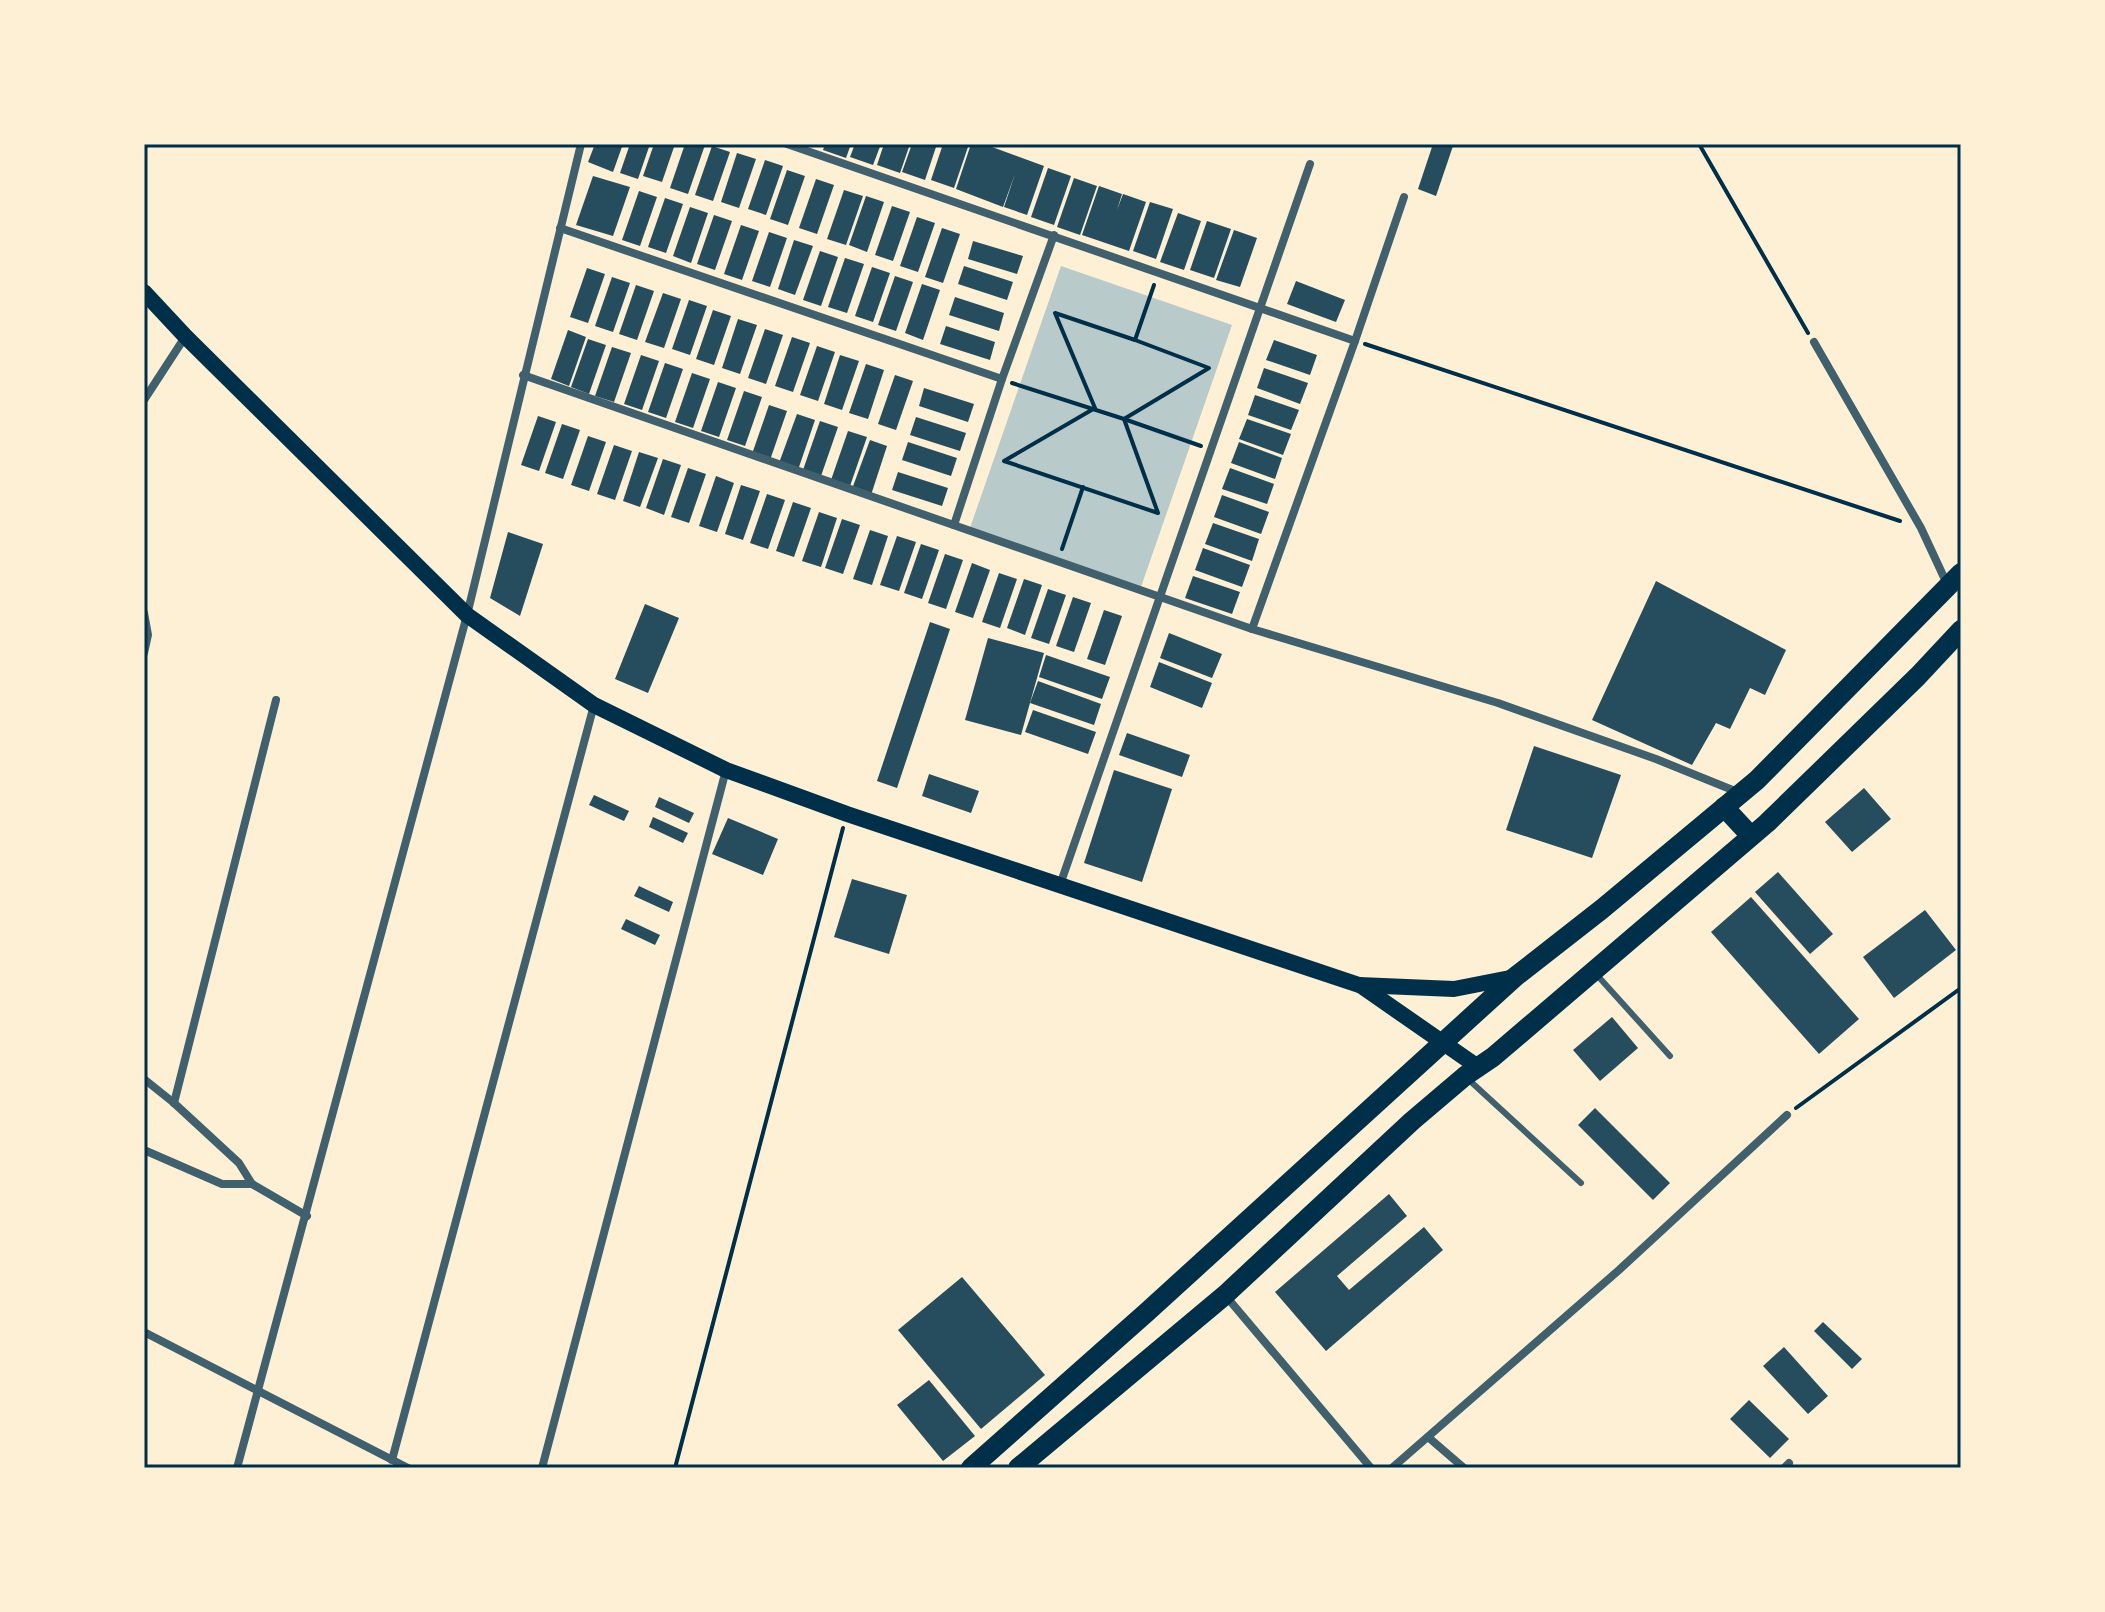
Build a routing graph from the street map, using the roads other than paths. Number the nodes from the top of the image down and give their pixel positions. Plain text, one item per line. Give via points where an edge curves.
1 (581, 144) edge
2 (787, 144) edge
3 (1310, 164) dead end
4 (1404, 197) dead end
5 (560, 228) junction
6 (1054, 235) junction
7 (144, 292) edge
8 (1259, 307) junction
9 (186, 337) junction
10 (1355, 341) junction
11 (1814, 342) road end
12 (523, 375) junction
13 (1002, 379) junction
14 (144, 400) edge
15 (954, 525) junction
16 (1955, 580) edge
17 (1160, 596) junction
18 (144, 613) edge
19 (467, 615) junction
20 (1252, 629) junction
21 (1961, 630) edge
22 (144, 653) edge
23 (276, 700) dead end
24 (594, 705) junction
25 (726, 770) junction
26 (1741, 794) junction
27 (1724, 807) junction
28 (1751, 836) junction
29 (1060, 886) junction
30 (1593, 971) junction
31 (1515, 977) junction
32 (1359, 985) junction
33 (1443, 1043) junction
34 (1670, 1056) dead end
35 (1472, 1072) junction
36 (144, 1079) edge
37 (174, 1103) junction
38 (1787, 1115) road end
39 (144, 1150) edge
40 (1581, 1183) dead end
41 (252, 1184) junction
42 (307, 1216) junction
43 (1225, 1295) junction
44 (1147, 1312) junction
45 (144, 1332) edge
46 (1175, 1338) junction
47 (258, 1393) junction
48 (1428, 1437) junction
49 (392, 1460) junction
50 (543, 1463) edge
51 (1020, 1467) edge
52 (237, 1468) edge
53 (408, 1468) edge
54 (534, 1468) edge
55 (971, 1468) edge
56 (1371, 1468) edge
57 (1392, 1468) edge
58 (1464, 1468) edge

1 - 5 street
2 - 6 street
3 - 8 street
4 - 10 street
5 - 12 street
5 - 13 street
6 - 8 street
6 - 13 street
7 - 9 main road
8 - 10 street
8 - 17 street
9 - 14 street
9 - 19 main road
10 - 20 street
11 - 16 street
12 - 15 street
12 - 19 street
13 - 15 street
15 - 17 street
16 - 26 main road
17 - 20 street
17 - 29 street
18 - 22 street
19 - 24 main road
19 - 42 street
20 - 26 street via 1498,703
21 - 28 main road
23 - 37 street
24 - 25 main road
24 - 49 street
25 - 29 main road
25 - 50 street
26 - 27 main road
27 - 28 main road
27 - 31 main road
28 - 30 main road
29 - 32 main road
30 - 34 lane
30 - 35 main road
31 - 32 main road via 1454,989
31 - 33 main road
32 - 33 main road
33 - 35 main road
33 - 44 main road
35 - 40 lane
35 - 43 main road
36 - 37 street
37 - 41 street via 239,1163
38 - 48 street
39 - 41 street via 222,1184
41 - 42 street
42 - 47 street
43 - 46 main road
43 - 56 street
44 - 46 main road
44 - 55 main road
45 - 47 street
46 - 51 main road
47 - 49 street
47 - 52 street
48 - 57 street
48 - 58 street
49 - 53 street
50 - 54 street

